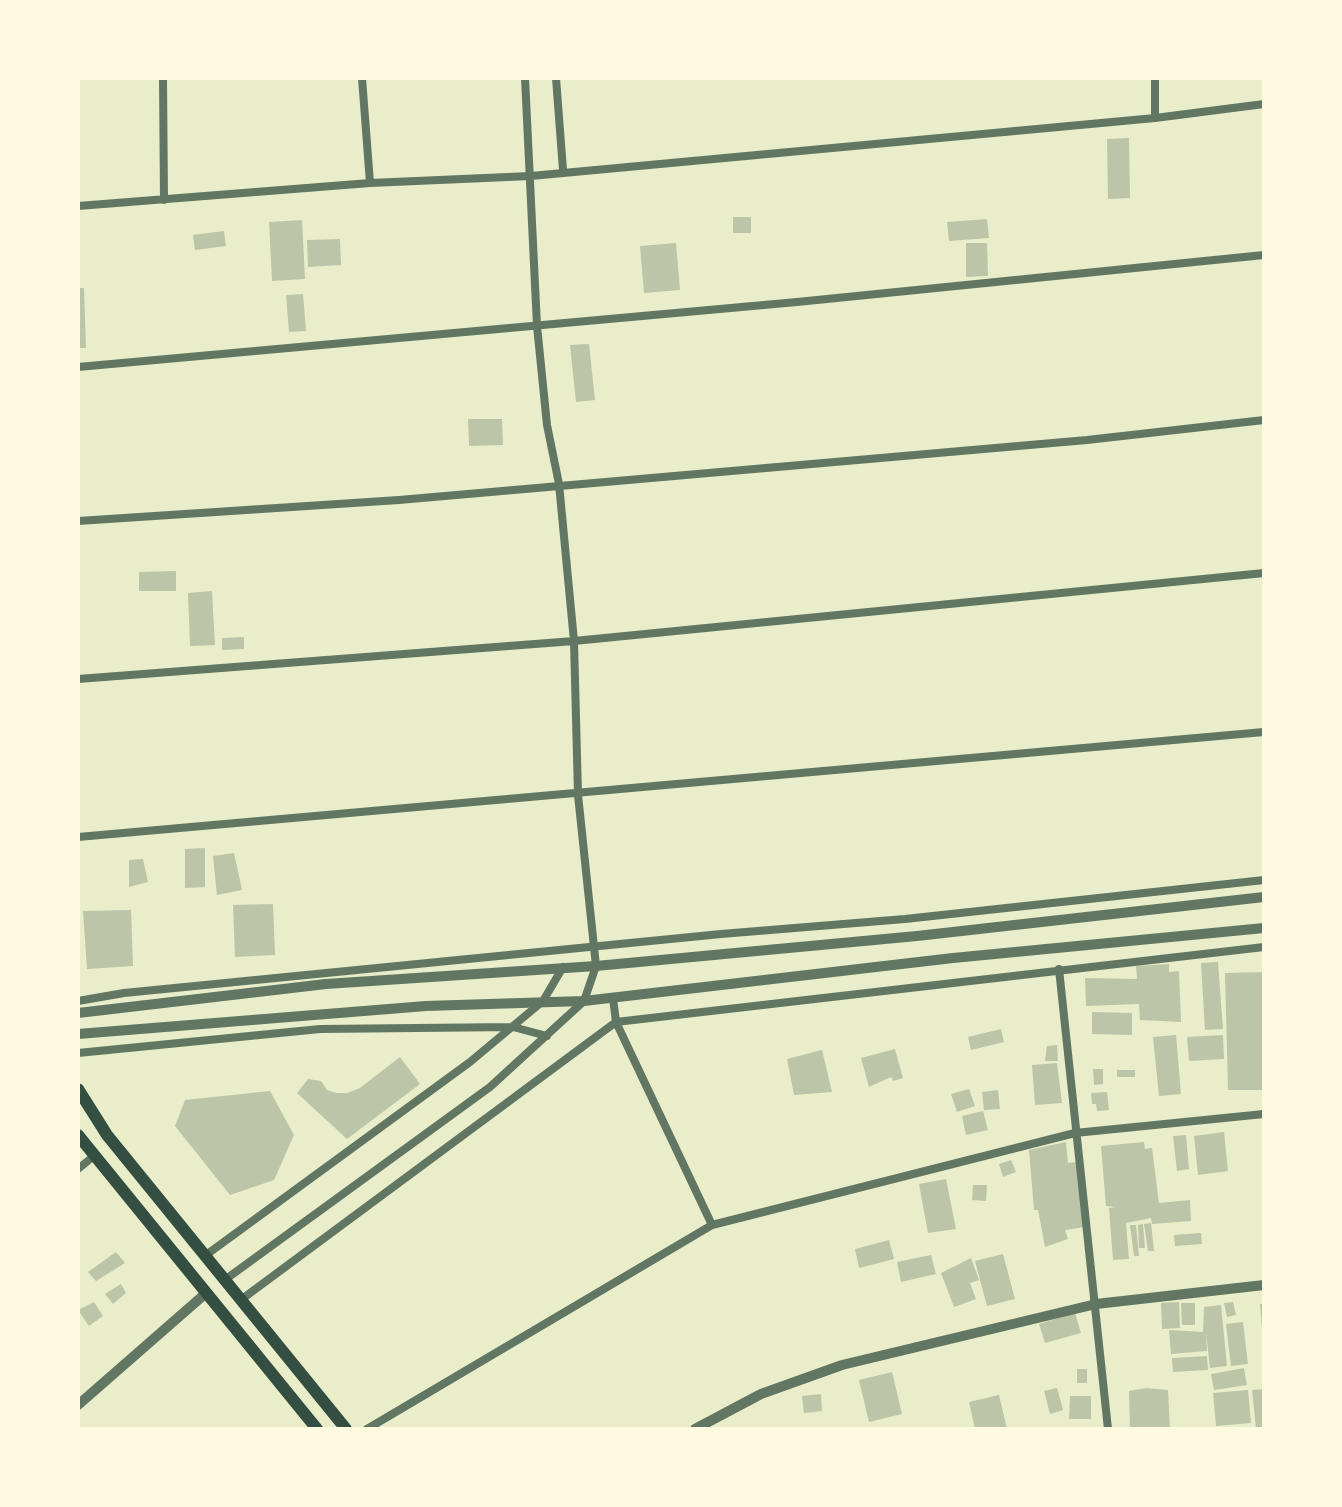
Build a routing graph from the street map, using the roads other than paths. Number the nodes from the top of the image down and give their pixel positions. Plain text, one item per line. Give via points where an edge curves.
1 (163, 78) edge
2 (362, 78) edge
3 (525, 78) edge
4 (556, 78) edge
5 (1155, 78) edge
6 (1264, 104) edge
7 (1155, 118) junction
8 (563, 170) junction
9 (531, 176) junction
10 (370, 183) junction
11 (164, 200) junction
12 (78, 206) edge
13 (1264, 255) edge
14 (537, 326) junction
15 (78, 367) edge
16 (1264, 420) edge
17 (559, 484) junction
18 (78, 521) edge
19 (1264, 573) edge
20 (574, 641) junction
21 (78, 679) edge
22 (1264, 732) edge
23 (578, 795) junction
24 (78, 837) edge
25 (1264, 880) edge
26 (1264, 897) edge
27 (1264, 928) edge
28 (1264, 947) edge
29 (594, 948) junction
30 (596, 966) junction
31 (563, 967) junction
32 (1059, 969) junction
33 (613, 998) junction
34 (78, 1001) edge
35 (543, 1001) junction
36 (584, 1001) junction
37 (78, 1013) edge
38 (616, 1022) junction
39 (513, 1027) junction
40 (78, 1034) edge
41 (547, 1036) junction
42 (78, 1053) edge
43 (78, 1089) edge
44 (1264, 1114) edge
45 (1075, 1133) junction
46 (78, 1135) edge
47 (95, 1155) junction
48 (78, 1169) edge
49 (712, 1225) junction
50 (206, 1255) junction
51 (226, 1279) junction
52 (1264, 1285) edge
53 (205, 1294) junction
54 (242, 1299) junction
55 (1096, 1304) junction
56 (78, 1405) edge
57 (317, 1429) edge
58 (346, 1429) edge
59 (367, 1429) edge
60 (695, 1429) edge
61 (1108, 1429) edge

1 - 11 street
2 - 10 street
3 - 9 street
4 - 8 street
5 - 7 street
6 - 7 street
7 - 8 street
8 - 9 street
9 - 10 street
9 - 14 street
10 - 11 street
11 - 12 street
13 - 14 street
14 - 15 street
14 - 17 street
16 - 17 street
17 - 18 street
17 - 20 street
19 - 20 street
20 - 21 street
20 - 23 street
22 - 23 street
23 - 24 street
23 - 29 street
25 - 29 street
26 - 30 street
27 - 33 street
28 - 32 street
29 - 30 street
29 - 34 street
30 - 31 street
30 - 36 street
31 - 35 street
31 - 37 street via 326,984
32 - 38 street
32 - 45 street
33 - 36 street
33 - 38 street
35 - 36 street
35 - 39 street
35 - 40 street
36 - 41 street
38 - 49 street
38 - 54 street
39 - 41 street
39 - 42 street via 320,1029
39 - 50 street
41 - 51 street via 490,1087
43 - 50 main road via 107,1135
44 - 45 street
45 - 49 street
45 - 55 street
46 - 47 main road
47 - 48 street
47 - 53 main road
49 - 59 street
50 - 51 main road
51 - 54 main road
52 - 55 street
53 - 56 street
53 - 57 main road
54 - 58 main road
55 - 60 street via 842,1365 761,1394
55 - 61 street

